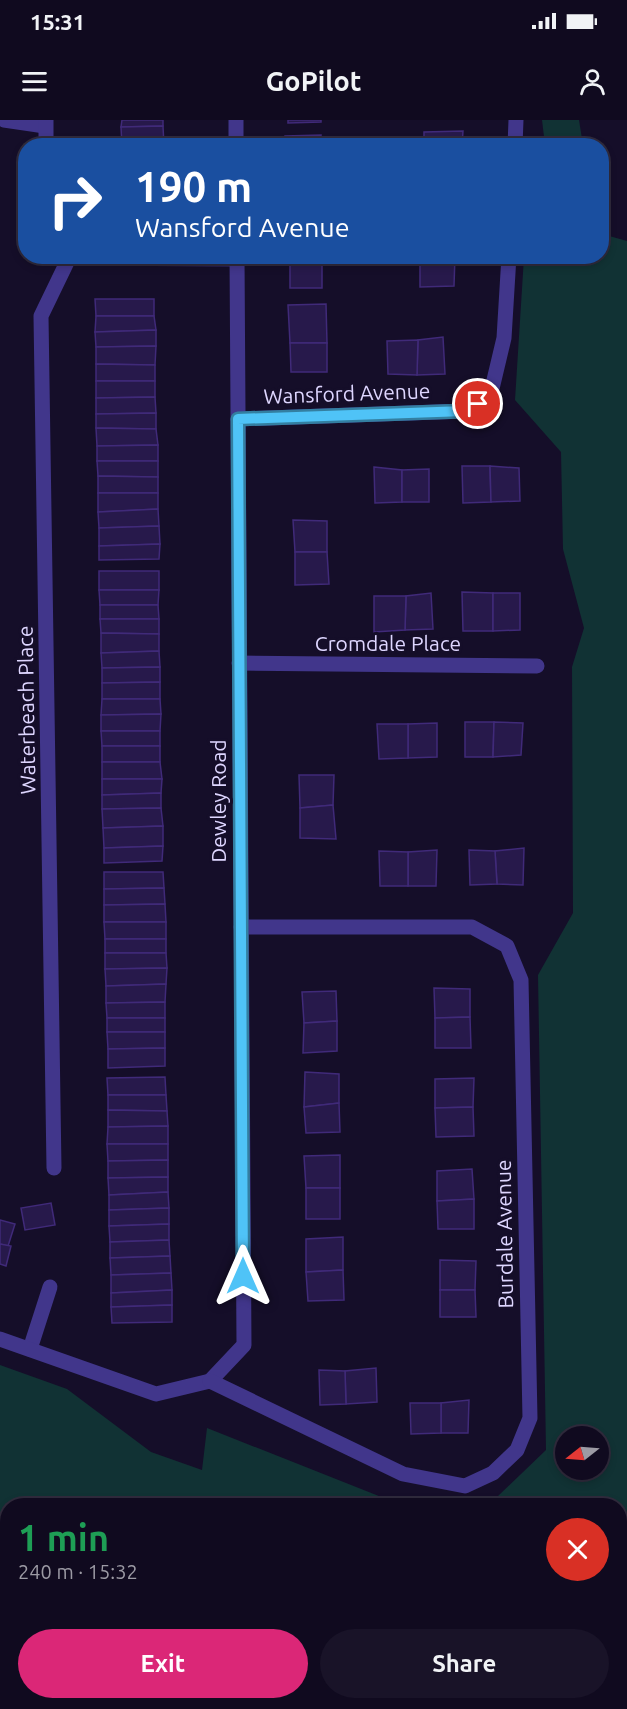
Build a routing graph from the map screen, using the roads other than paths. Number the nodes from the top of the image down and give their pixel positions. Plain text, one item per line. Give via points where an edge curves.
1 (4, 120) edge
2 (236, 120) edge
3 (516, 120) edge
4 (45, 123) edge
5 (46, 138) edge
6 (236, 138) edge
7 (515, 138) edge
8 (65, 264) edge
9 (237, 264) edge
10 (508, 264) edge
11 (238, 419) junction
12 (239, 663) junction
13 (537, 666) dead end
14 (241, 927) junction
15 (54, 1168) dead end
16 (50, 1287) dead end
17 (0, 1338) edge
18 (30, 1349) junction
19 (210, 1381) junction

1 - 4 street
2 - 6 street
3 - 7 street
4 - 5 street
8 - 15 street, Waterbeach Place via 41,316
9 - 11 street, Dewley Road
10 - 11 street, Wansford Avenue via 504,338 490,397 465,411
11 - 12 street, Dewley Road
12 - 13 street, Cromdale Place
12 - 14 street, Dewley Road
14 - 19 street, Dewley Road via 244,1345
14 - 19 street, Burdale Avenue via 472,927 507,946 521,980 530,1418 517,1450 493,1473 465,1486 403,1474
16 - 18 street
17 - 18 street
18 - 19 street via 156,1394

